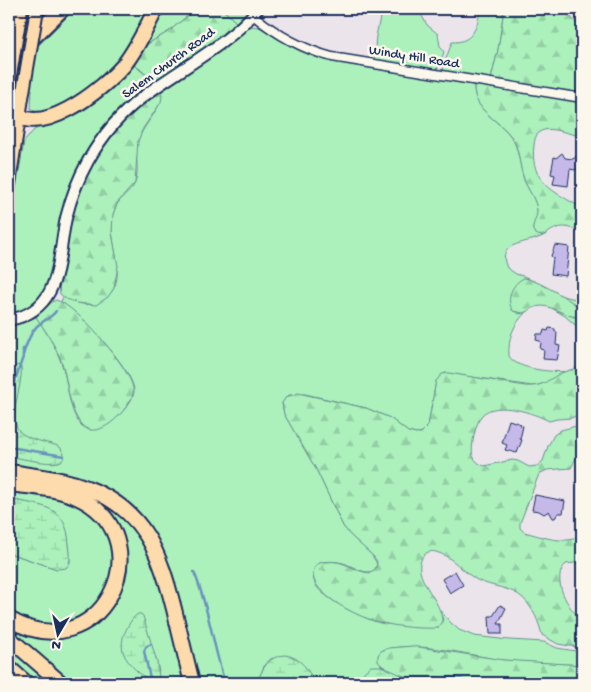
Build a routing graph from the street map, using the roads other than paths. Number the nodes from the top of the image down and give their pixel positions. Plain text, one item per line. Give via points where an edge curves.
1 (21, 9) edge
2 (37, 9) edge
3 (62, 9) edge
4 (156, 9) edge
5 (255, 12) edge
6 (9, 61) edge
7 (9, 81) edge
8 (582, 98) edge
9 (13, 112) edge
10 (9, 182) edge
11 (9, 320) edge
12 (9, 472) edge
13 (9, 484) edge
14 (9, 619) edge
15 (9, 638) edge
16 (9, 668) edge
17 (26, 683) edge
18 (61, 683) edge
19 (192, 683) edge

1 - 7 main road, bridge
2 - 9 main road, bridge via 22,98
3 - 6 highway
4 - 9 highway via 127,61 98,90 52,116 33,120
5 - 8 street, Windy Hill Road via 268,27 290,41 332,57
5 - 11 street, Salem Church Road via 224,42 144,96 108,132 89,159 73,195 50,293 35,311
9 - 10 main road
12 - 19 highway via 87,488 114,502 137,523 163,569
13 - 14 highway via 62,492 92,506 111,529 119,560 116,582 109,598 83,624 49,632 27,628
15 - 18 highway
16 - 17 highway

